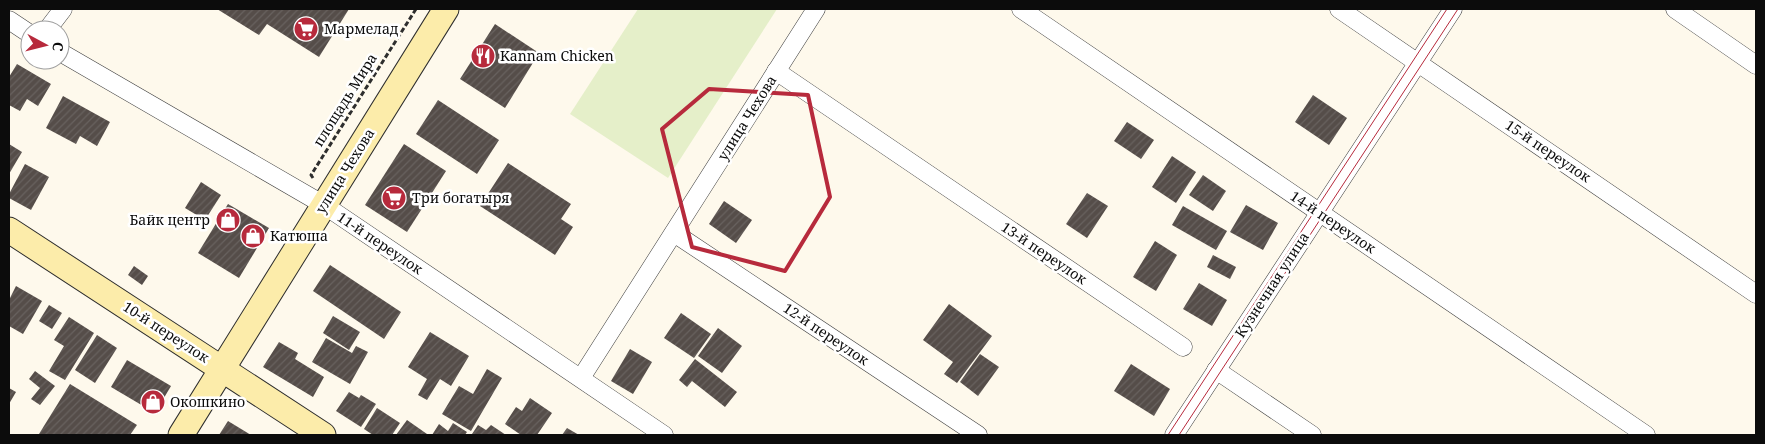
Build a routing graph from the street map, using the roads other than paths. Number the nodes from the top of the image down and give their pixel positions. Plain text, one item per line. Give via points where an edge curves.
1 (62, 9) edge
2 (446, 9) edge
3 (816, 9) edge
4 (1021, 9) edge
5 (1339, 9) edge
6 (1453, 9) edge
7 (1675, 9) edge
8 (9, 20) edge
9 (54, 20) edge
10 (20, 27) edge
11 (70, 58) edge
12 (1418, 63) junction
13 (1756, 66) edge
14 (776, 71) junction
15 (324, 205) junction
16 (1319, 212) junction
17 (9, 230) edge
18 (674, 233) junction
19 (1756, 294) edge
20 (1183, 347) dead end
21 (222, 369) junction
22 (1216, 370) junction
23 (582, 378) junction
24 (181, 435) edge
25 (323, 435) edge
26 (664, 435) edge
27 (978, 435) edge
28 (1174, 435) edge
29 (1312, 435) edge
30 (1646, 435) edge

1 - 9 street
2 - 15 main road, улица Чехова
3 - 14 street, улица Чехова
4 - 16 street, 14-й переулок
5 - 12 street, 15-й переулок
6 - 12 street, Кузнечная улица
7 - 13 street
8 - 10 street
11 - 15 street, 11-й переулок
12 - 16 street, Кузнечная улица
12 - 19 street, 15-й переулок
14 - 18 street, улица Чехова
14 - 20 street, 13-й переулок
15 - 21 main road, улица Чехова
15 - 23 street, 11-й переулок
16 - 22 street, Кузнечная улица
16 - 30 street, 14-й переулок
17 - 21 main road, 10-й переулок
18 - 23 street, улица Чехова
18 - 27 street, 12-й переулок
21 - 24 main road, улица Чехова
21 - 25 main road, 10-й переулок
22 - 28 street, Кузнечная улица
22 - 29 street
23 - 26 street, 11-й переулок

